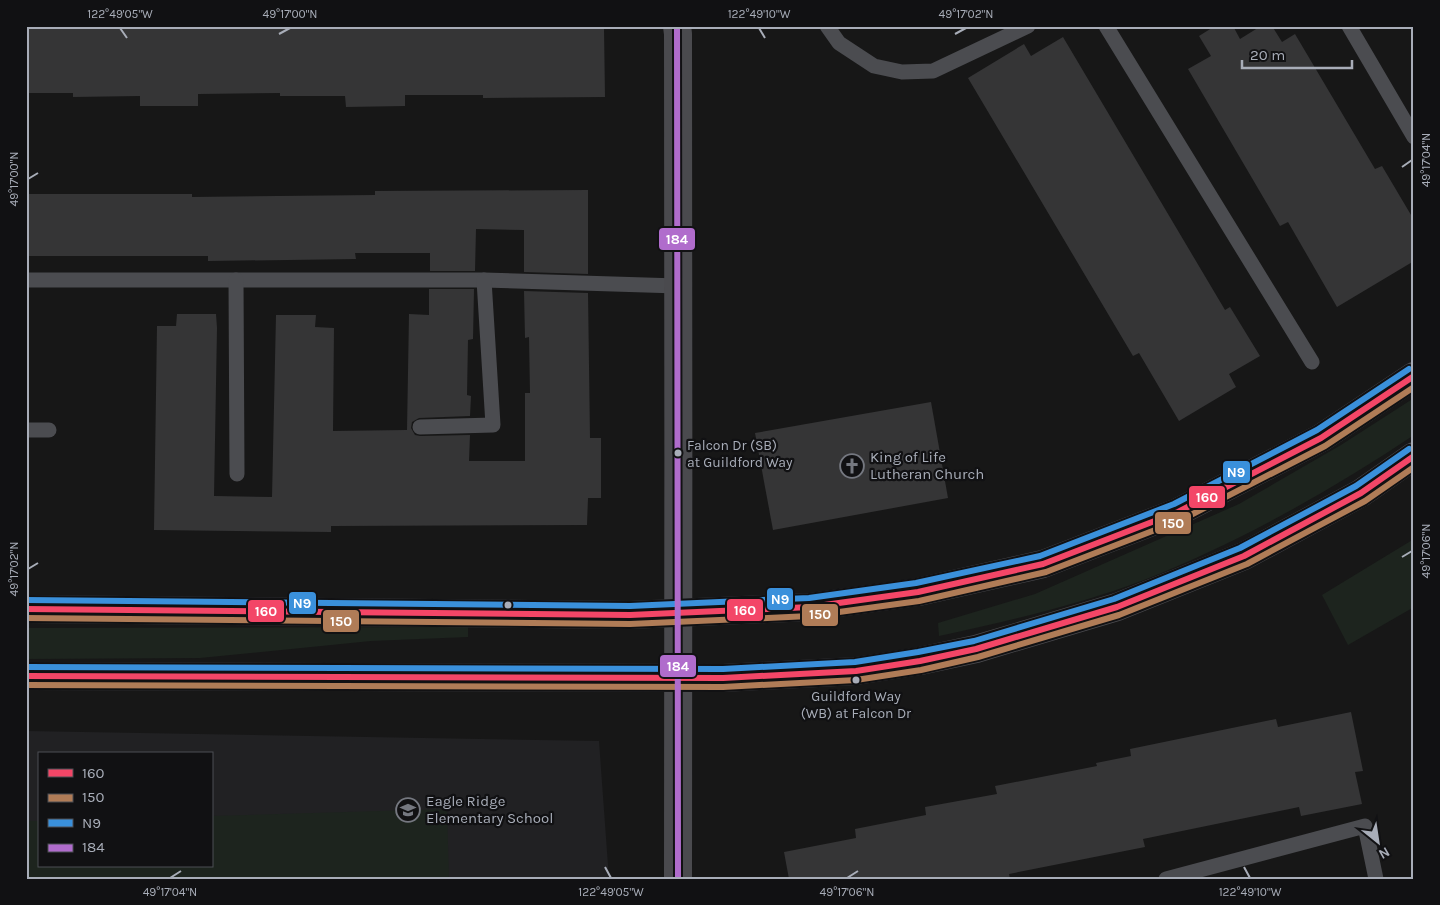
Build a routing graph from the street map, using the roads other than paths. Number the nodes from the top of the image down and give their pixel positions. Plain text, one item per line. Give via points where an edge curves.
1 (677, 26) edge
2 (827, 26) edge
3 (1028, 26) edge
4 (1106, 26) edge
5 (1349, 26) edge
6 (1414, 137) edge
7 (26, 280) edge
8 (236, 280) junction
9 (484, 280) junction
10 (678, 286) junction
11 (1312, 362) dead end
12 (1414, 376) edge
13 (420, 427) dead end
14 (26, 430) edge
15 (48, 430) dead end
16 (1414, 456) edge
17 (237, 474) dead end
18 (26, 609) edge
19 (679, 613) junction
20 (26, 676) edge
21 (678, 677) junction
22 (678, 879) edge
23 (1166, 879) edge
24 (1376, 879) edge

1 - 10 main road
2 - 3 lane via 839,43 874,66 902,72 933,71
4 - 11 lane
5 - 6 lane
7 - 8 lane
8 - 9 lane
8 - 17 lane
9 - 10 lane
9 - 13 lane via 492,425
10 - 19 main road
12 - 19 main road via 1321,438 1178,512 1043,564 918,592 810,606
14 - 15 lane
16 - 21 main road via 1361,492 1244,556 1108,610 976,649 866,670 723,678
18 - 19 main road
19 - 21 main road
20 - 21 main road
21 - 22 main road
23 - 24 lane via 1365,826

